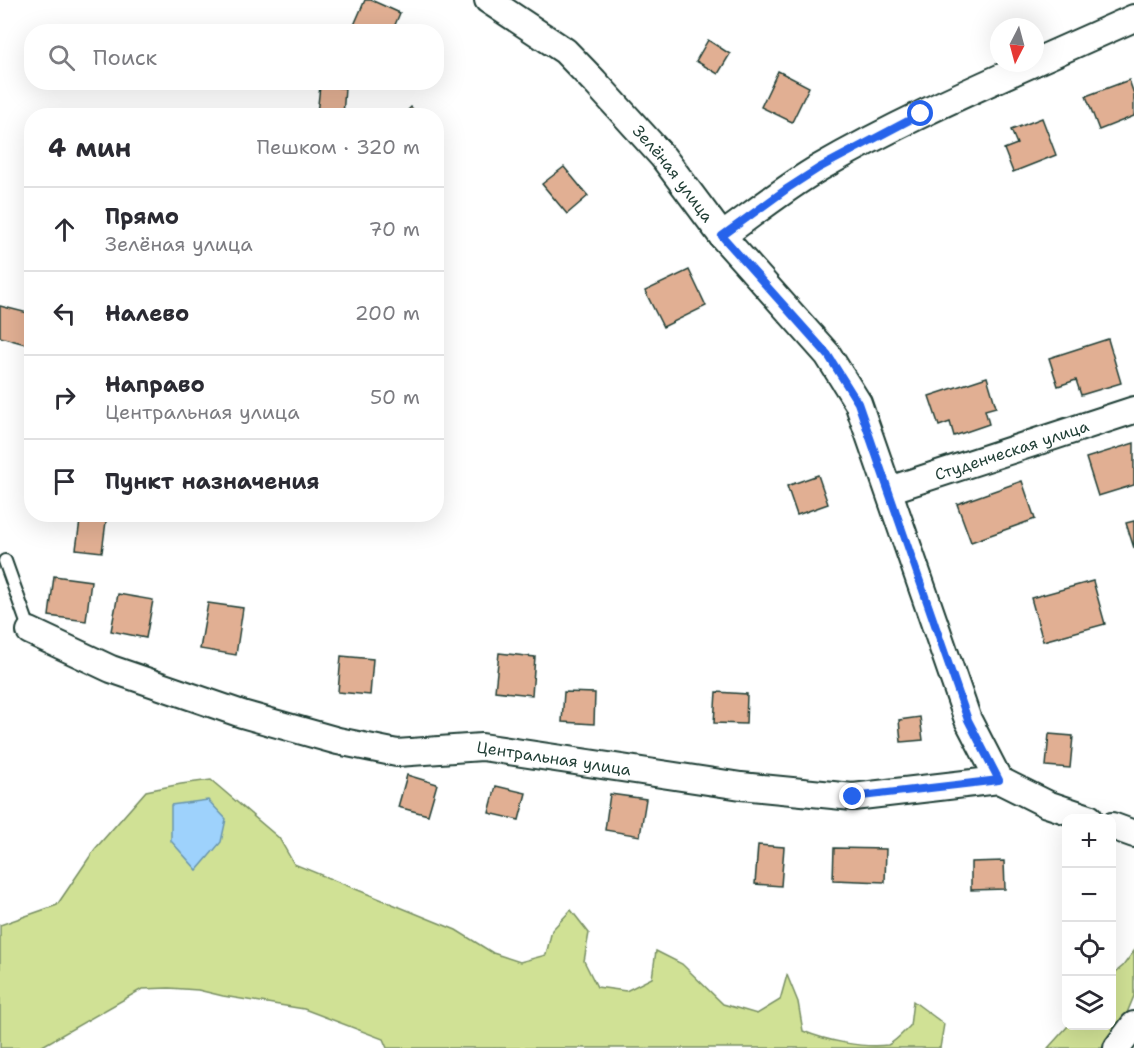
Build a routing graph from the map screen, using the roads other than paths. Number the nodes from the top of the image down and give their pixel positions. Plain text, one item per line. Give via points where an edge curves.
1 (488, 0) edge
2 (1134, 18) edge
3 (1044, 58) edge
4 (1014, 72) edge
5 (722, 236) junction
6 (1134, 410) edge
7 (889, 490) junction
8 (5, 561) dead end
9 (30, 631) joint
10 (999, 780) junction
11 (1075, 814) edge
12 (1116, 827) edge
13 (1134, 834) edge
14 (1134, 1025) edge
15 (1117, 1048) edge

1 - 5 street, Зелёная улица via 565,51 663,157
2 - 3 street, Зелёная улица
4 - 5 street, Зелёная улица via 921,114 819,168
5 - 7 street via 828,355 858,403
6 - 7 street, Студенческая улица
7 - 10 street via 968,720
8 - 9 lane
9 - 10 street, Центральная улица via 111,669 242,714 397,753 482,747 741,786 853,797
10 - 11 street
12 - 13 street
14 - 15 street

